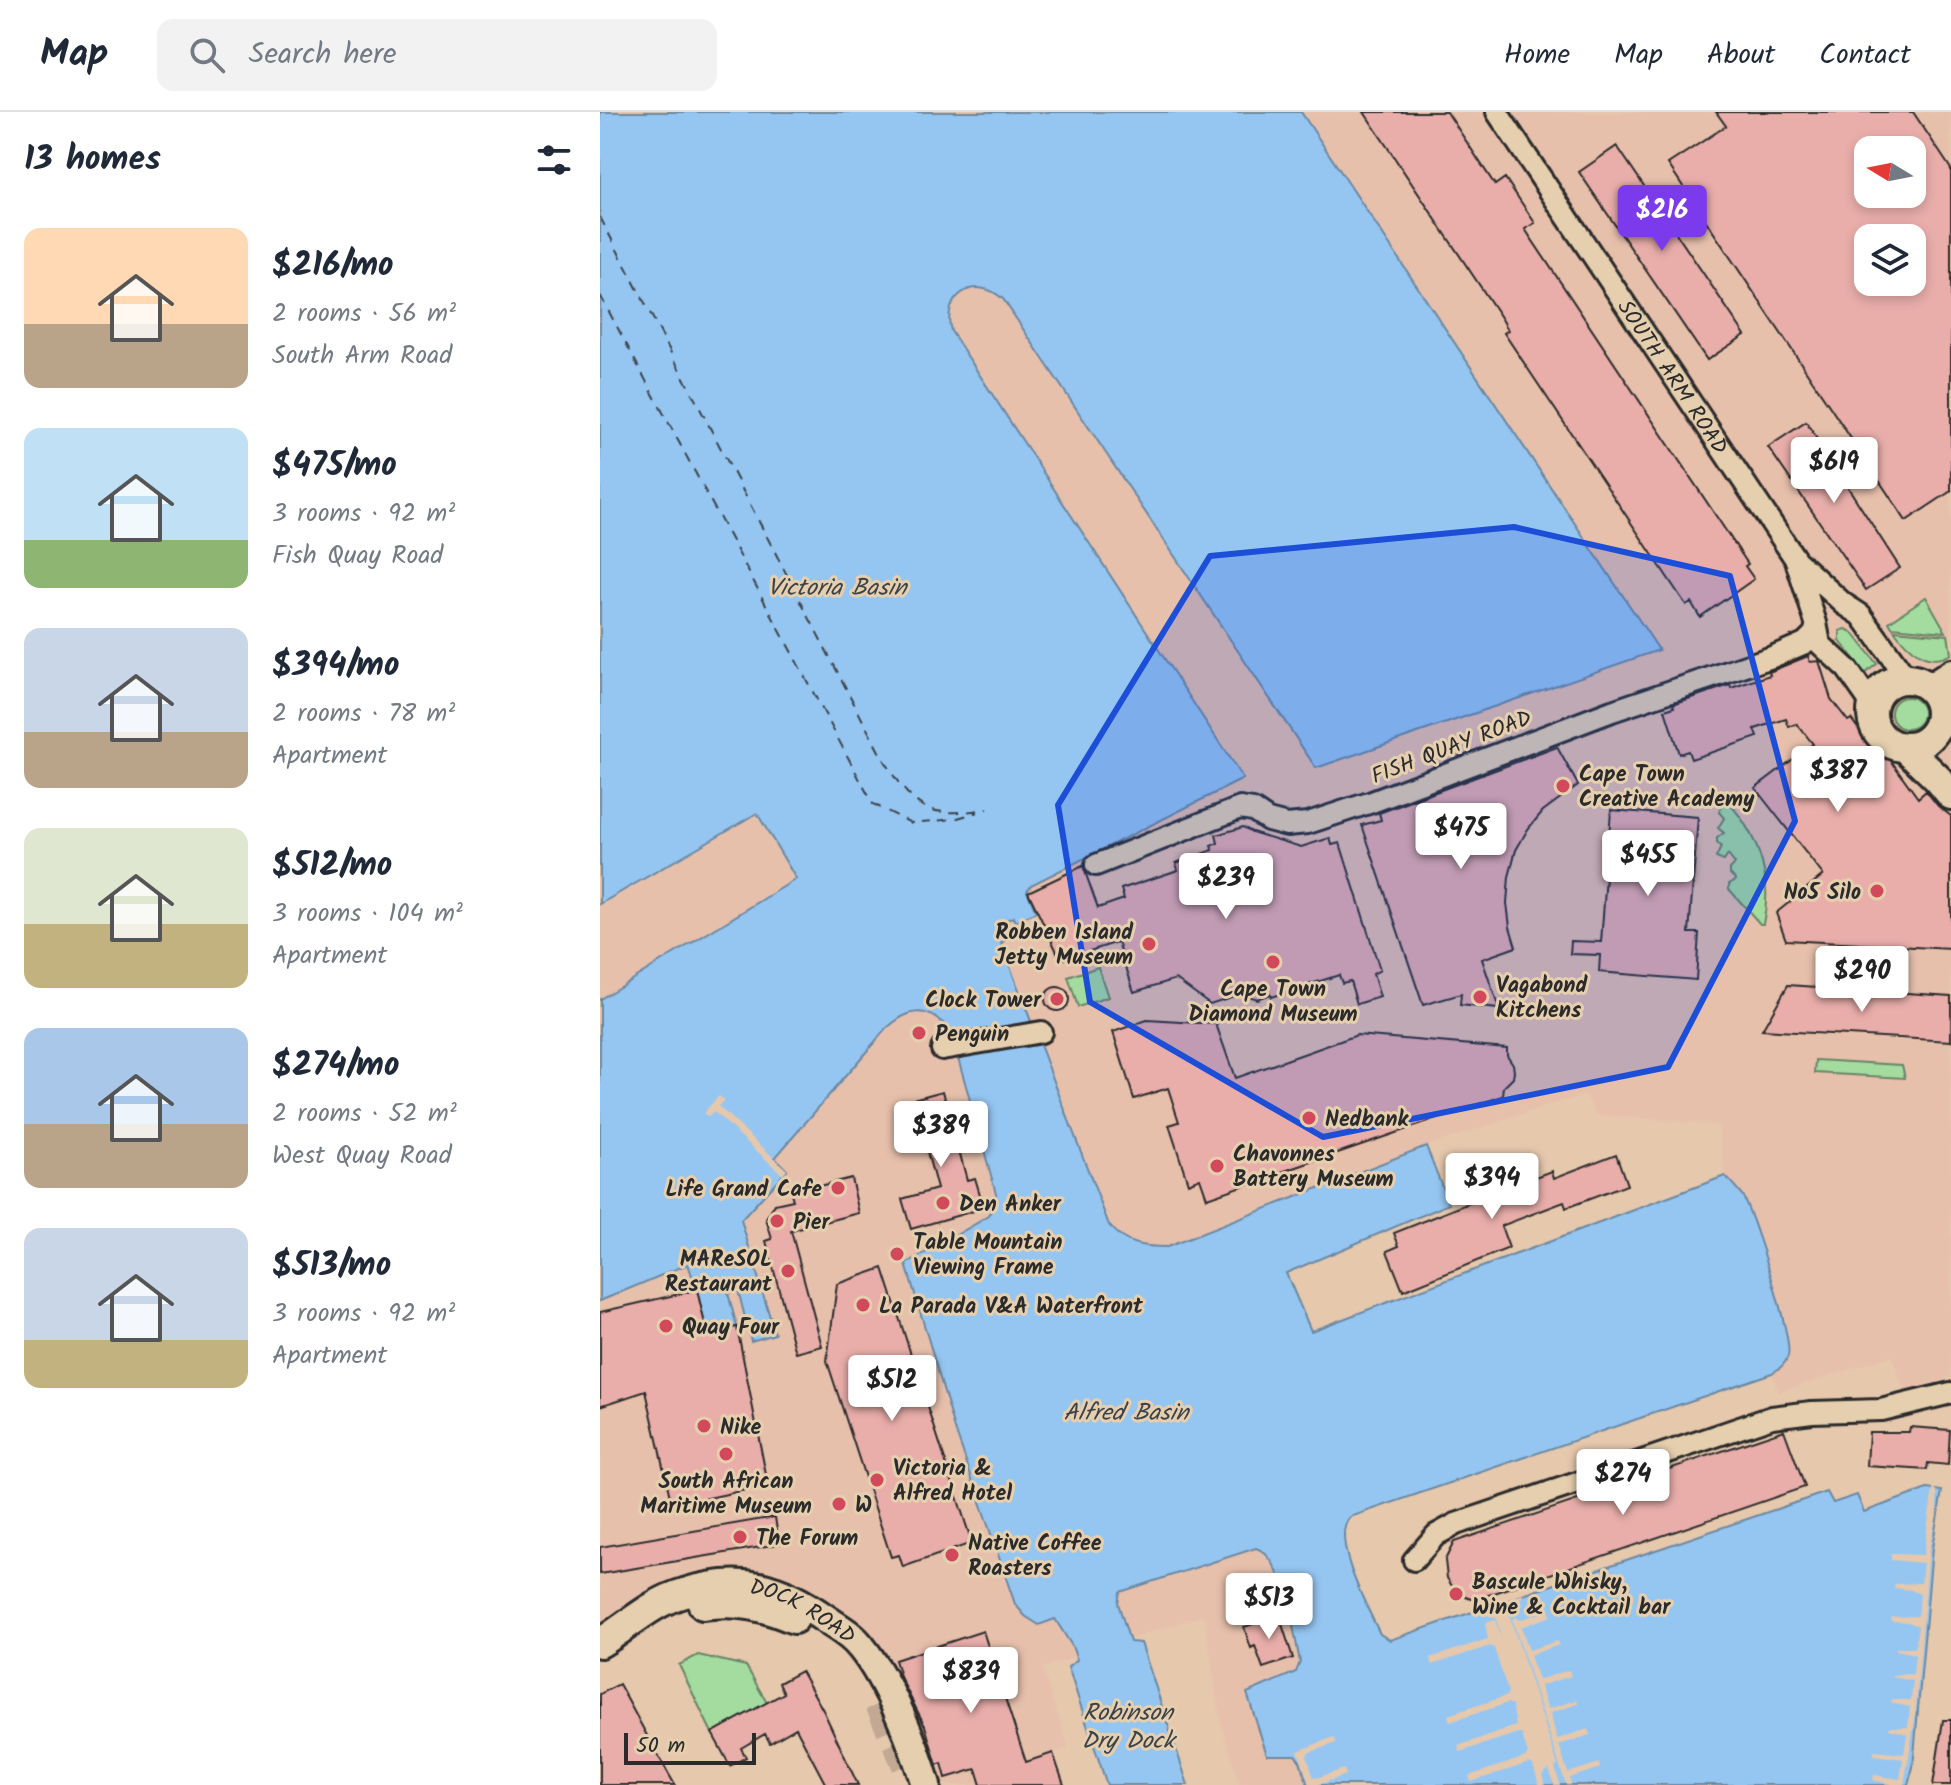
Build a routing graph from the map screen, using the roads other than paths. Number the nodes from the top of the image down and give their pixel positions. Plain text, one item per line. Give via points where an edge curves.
1 (1497, 112) edge
2 (1796, 560) junction
3 (1844, 604) junction
4 (1816, 626) junction
5 (1951, 670) edge
6 (1933, 696) edge
7 (1873, 706) junction
8 (1951, 742) edge
9 (1905, 747) junction
10 (1951, 795) edge
11 (1096, 865) dead end
12 (1041, 1032) dead end
13 (942, 1049) dead end
14 (1951, 1393) edge
15 (1414, 1560) dead end
16 (600, 1643) edge
17 (600, 1658) edge
18 (879, 1704) tunnel mouth
19 (926, 1785) edge

1 - 2 street, SOUTH ARM ROAD
2 - 3 street, SOUTH ARM ROAD
2 - 4 street, SOUTH ARM ROAD
3 - 4 street, FISH QUAY ROAD via 1827,608
3 - 6 street, SOUTH ARM ROAD via 1861,615
4 - 7 street, SOUTH ARM ROAD via 1820,644 1847,669
4 - 11 street, FISH QUAY ROAD via 1805,643 1772,657 1372,802 1287,825 1240,808
5 - 6 street
6 - 7 street via 1885,687
6 - 8 street, SOUTH ARM ROAD
6 - 9 street via 1938,726 1926,740
7 - 9 street via 1879,734
9 - 10 street
12 - 13 street
14 - 15 street via 1881,1410 1772,1417 1456,1524 1436,1535
16 - 19 street, DOCK ROAD via 656,1604 682,1593 743,1583 773,1589 805,1605 861,1647 908,1736
17 - 18 street, DOCK ROAD via 651,1625 696,1606 767,1607 831,1642 862,1675

